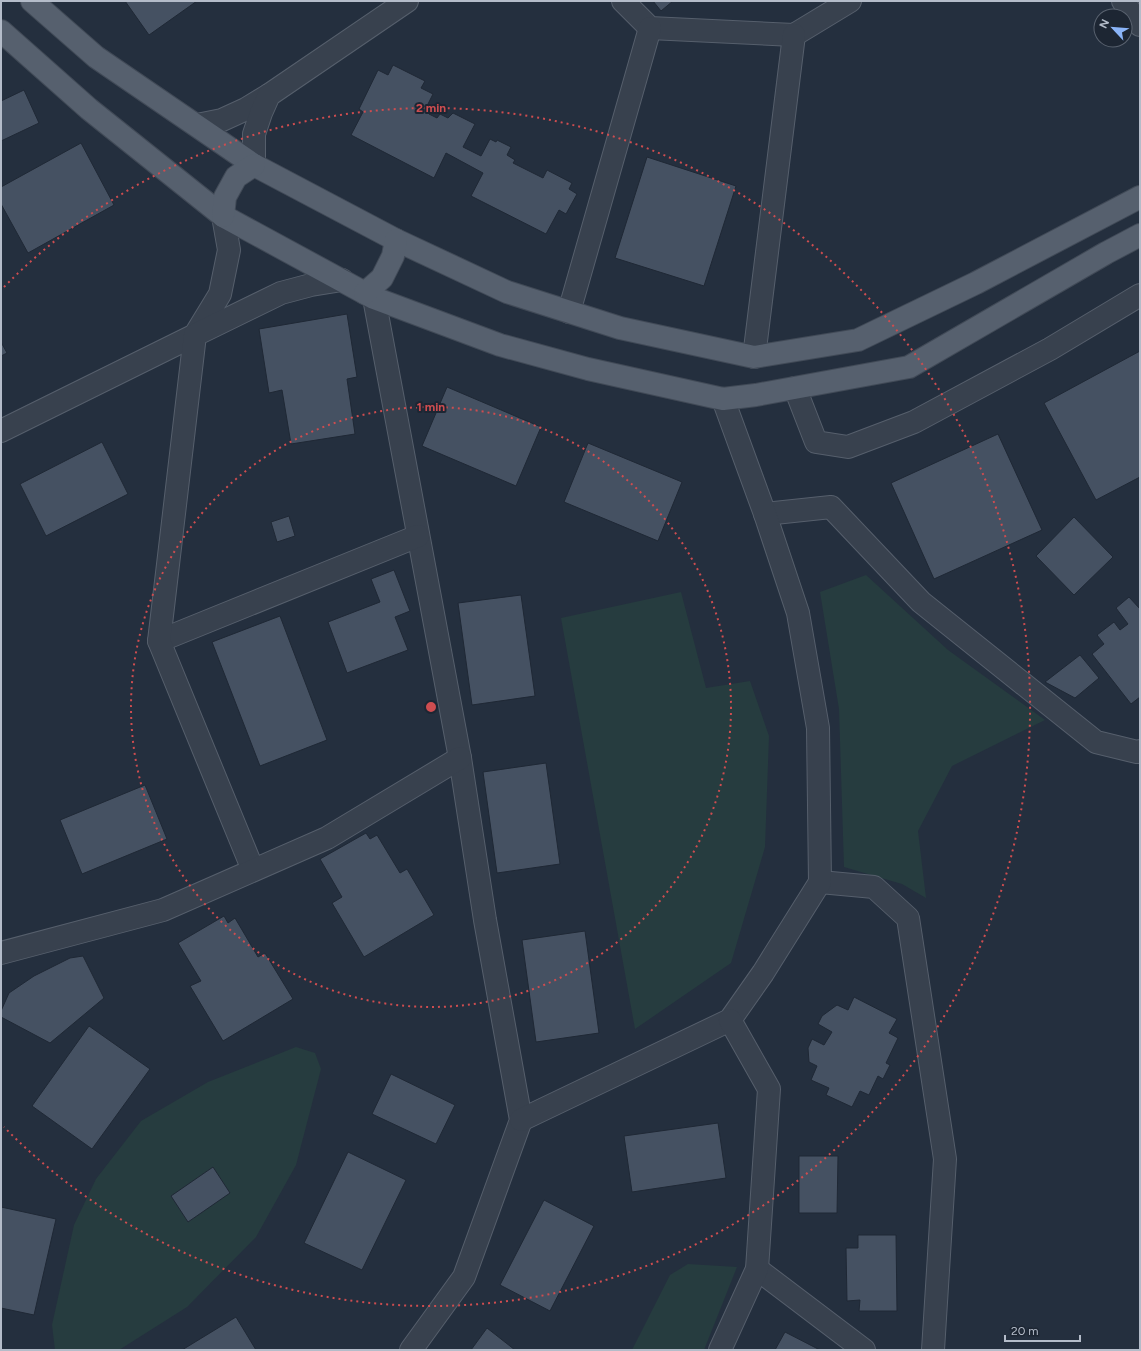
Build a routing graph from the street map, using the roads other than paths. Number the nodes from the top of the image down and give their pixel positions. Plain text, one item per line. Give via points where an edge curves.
1 (32, 1) edge
2 (407, 1) edge
3 (623, 1) edge
4 (850, 1) edge
5 (1123, 1) edge
6 (1140, 25) edge
7 (650, 28) junction
8 (1, 31) edge
9 (794, 35) junction
10 (269, 96) junction
11 (197, 126) junction
12 (254, 165) junction
13 (1140, 197) edge
14 (223, 216) junction
15 (1140, 235) edge
16 (396, 240) junction
17 (342, 280) junction
18 (1140, 295) edge
19 (370, 296) junction
20 (569, 312) junction
21 (195, 335) junction
22 (754, 357) junction
23 (795, 388) junction
24 (723, 399) junction
25 (1, 431) edge
26 (765, 514) junction
27 (418, 536) junction
28 (159, 641) junction
29 (1140, 751) edge
30 (460, 758) junction
31 (253, 870) junction
32 (820, 882) junction
33 (2, 957) edge
34 (730, 1020) junction
35 (521, 1120) junction
36 (757, 1269) junction
37 (411, 1350) edge
38 (720, 1350) edge
39 (864, 1350) edge
40 (933, 1350) edge

1 - 11 main road via 96,57
2 - 10 street
3 - 7 street
4 - 9 street
5 - 6 street
7 - 9 street
7 - 20 street
8 - 14 main road via 89,109
9 - 22 street
10 - 11 street via 222,120
10 - 12 street via 254,134
11 - 12 main road
12 - 14 main road via 236,177 225,197
12 - 16 main road
13 - 22 main road via 976,283 858,340
14 - 17 main road
14 - 21 street via 230,250 220,294
15 - 23 main road via 909,367
16 - 19 main road via 393,256
16 - 20 main road via 507,292
17 - 19 main road
17 - 21 street via 281,293
18 - 23 street via 1050,349 914,422 848,447 816,442
19 - 24 main road via 500,345 588,369
19 - 27 street
20 - 22 main road via 620,328
21 - 25 street
21 - 28 street
23 - 24 main road
24 - 26 street
26 - 29 street via 831,507 921,602 1096,742
26 - 32 street via 798,613 818,728
27 - 28 street
27 - 30 street
28 - 31 street
30 - 31 street via 327,838
30 - 35 street via 485,920
31 - 33 street via 164,910
32 - 34 street
32 - 40 street via 874,887 908,918 945,1159
34 - 35 street
34 - 36 street via 768,1089
35 - 37 street via 464,1277
36 - 38 street
36 - 39 street

